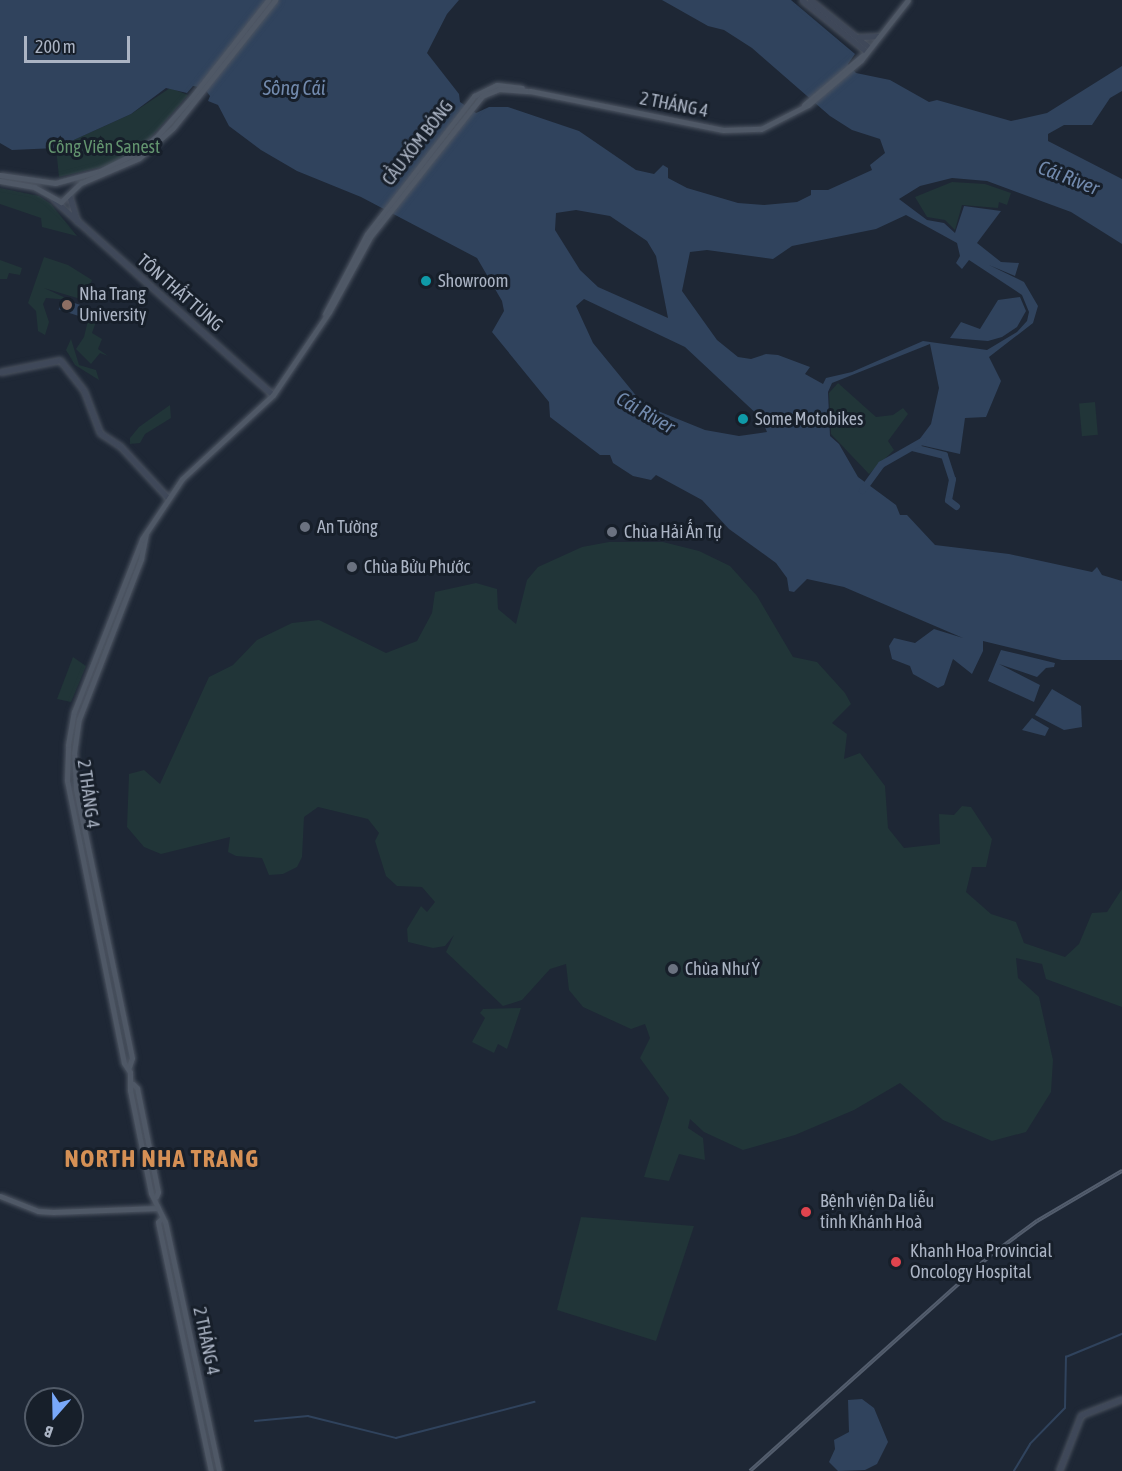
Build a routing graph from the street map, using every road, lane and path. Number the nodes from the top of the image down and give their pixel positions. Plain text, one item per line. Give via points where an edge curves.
1 (268, 0) edge
2 (275, 0) edge
3 (802, 0) edge
4 (810, 0) edge
5 (908, 0) edge
6 (883, 34) junction
7 (856, 37) junction
8 (867, 52) junction
9 (503, 87) joint
10 (199, 93) junction
11 (88, 174) junction
12 (0, 176) edge
13 (9, 177) junction
14 (0, 181) edge
15 (57, 182) junction
16 (69, 194) junction
17 (53, 199) junction
18 (81, 228) junction
19 (369, 236) joint
20 (0, 372) edge
21 (274, 394) junction
22 (167, 497) junction
23 (147, 534) junction
24 (74, 712) junction
25 (80, 719) junction
26 (77, 817) junction
27 (100, 947) junction
28 (107, 948) junction
29 (129, 1067) junction
30 (0, 1196) edge
31 (158, 1208) junction
32 (161, 1219) junction
33 (1122, 1399) edge
34 (211, 1471) edge
35 (219, 1471) edge
36 (1059, 1471) edge

1 - 10 main road
2 - 10 main road
3 - 8 street
4 - 7 street
5 - 6 main road
6 - 7 street via 872,39
6 - 8 main road
7 - 8 street
8 - 9 main road, 2 THÁNG 4 via 806,105 768,127 739,132
9 - 19 main road, CẦU XÓM BÓNG via 478,99
10 - 11 main road via 147,145 118,164
10 - 16 main road via 150,150 121,168 81,183
11 - 13 main road via 58,179
11 - 15 main road
12 - 13 main road
13 - 15 main road
14 - 17 main road via 34,187
15 - 16 main road via 67,185
15 - 17 main road via 49,190
16 - 17 main road via 61,202
16 - 18 street, TÔN THẤT TÙNG
17 - 18 street, TÔN THẤT TÙNG
18 - 21 street, TÔN THẤT TÙNG
19 - 21 main road, 2 THÁNG 4
20 - 22 street via 60,360 84,391 100,433 120,446
21 - 22 main road, 2 THÁNG 4
22 - 23 main road, 2 THÁNG 4
23 - 24 main road, 2 THÁNG 4
23 - 25 main road, 2 THÁNG 4
24 - 25 main road
24 - 26 main road, 2 THÁNG 4 via 67,753
25 - 26 main road, 2 THÁNG 4 via 74,773
26 - 27 main road, 2 THÁNG 4
26 - 28 main road, 2 THÁNG 4
27 - 28 main road
27 - 29 main road, 2 THÁNG 4 via 124,1063
28 - 29 main road, 2 THÁNG 4 via 132,1058
29 - 31 main road, 2 THÁNG 4 via 151,1193
30 - 31 main road via 38,1211
31 - 32 main road, 2 THÁNG 4
32 - 34 main road, 2 THÁNG 4 via 158,1222
32 - 35 main road, 2 THÁNG 4
33 - 36 street via 1081,1415

